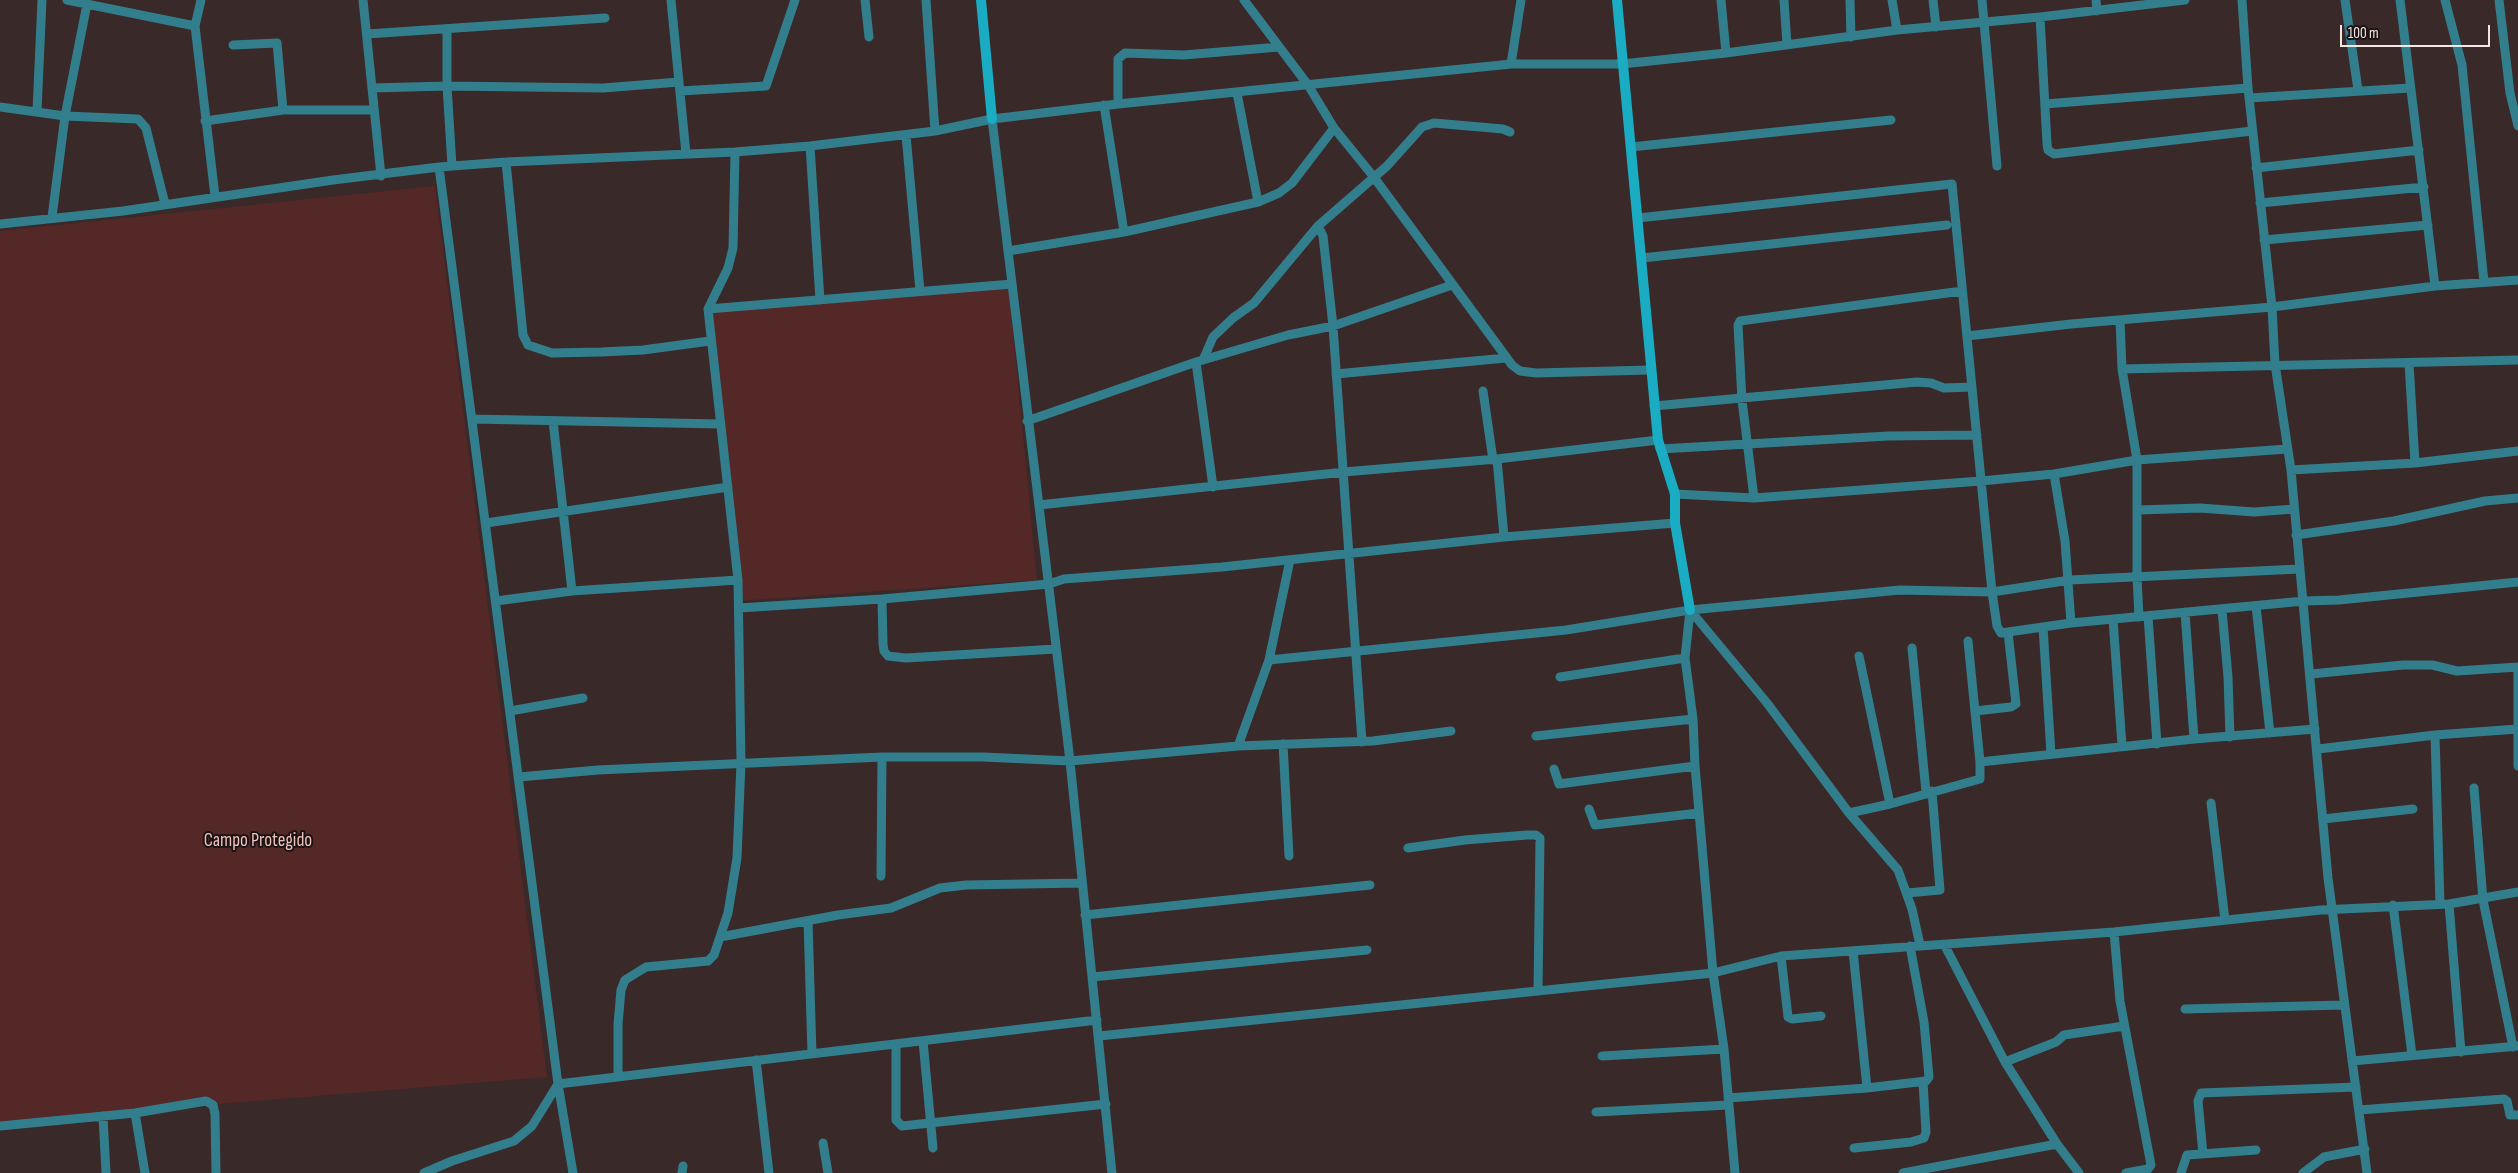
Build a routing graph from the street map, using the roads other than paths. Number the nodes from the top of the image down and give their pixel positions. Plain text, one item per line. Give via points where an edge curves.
1 (42, 0) edge
2 (67, 0) edge
3 (201, 0) edge
4 (363, 0) edge
5 (671, 0) edge
6 (795, 0) edge
7 (865, 0) edge
8 (926, 0) edge
9 (981, 0) edge
10 (1244, 0) edge
11 (1521, 0) edge
12 (1617, 0) edge
13 (1721, 0) edge
14 (1784, 0) edge
15 (1850, 0) edge
16 (1892, 0) edge
17 (1933, 0) edge
18 (1982, 0) edge
19 (2096, 0) edge
20 (2185, 0) edge
21 (2242, 0) edge
22 (2346, 0) edge
23 (2400, 0) edge
24 (2444, 0) edge
25 (2499, 0) edge
26 (2168, 1) edge
27 (2135, 3) edge
28 (87, 4) junction
29 (2097, 11) junction
30 (2040, 17) junction
31 (605, 18) dead end
32 (1983, 23) junction
33 (195, 26) junction
34 (1936, 27) junction
35 (447, 30) junction
36 (1897, 30) junction
37 (367, 34) junction
38 (869, 37) dead end
39 (1852, 37) junction
40 (233, 45) dead end
41 (1787, 45) junction
42 (1279, 47) junction
43 (1726, 53) junction
44 (1511, 64) junction
45 (1622, 64) junction
46 (1308, 85) junction
47 (447, 86) junction
48 (680, 87) junction
49 (372, 88) junction
50 (2248, 88) junction
51 (2410, 88) junction
52 (2358, 90) junction
53 (1238, 93) junction
54 (2249, 98) junction
55 (1118, 104) junction
56 (2045, 104) junction
57 (1104, 105) junction
58 (0, 107) edge
59 (283, 110) junction
60 (374, 110) junction
61 (37, 112) junction
62 (65, 116) junction
63 (992, 119) junction
64 (1891, 120) dead end
65 (206, 122) junction
66 (2518, 126) edge
67 (1334, 128) junction
68 (935, 131) junction
69 (2252, 131) junction
70 (1510, 132) dead end
71 (906, 135) junction
72 (810, 146) junction
73 (1631, 147) junction
74 (2419, 150) junction
75 (736, 152) junction
76 (686, 154) junction
77 (506, 162) junction
78 (452, 166) junction
79 (1997, 166) dead end
80 (439, 167) junction
81 (2256, 168) junction
82 (380, 176) junction
83 (1373, 176) junction
84 (2424, 187) junction
85 (215, 196) junction
86 (1258, 202) junction
87 (2260, 203) junction
88 (165, 204) junction
89 (52, 217) junction
90 (1638, 218) junction
91 (0, 224) edge
92 (1948, 225) dead end
93 (2428, 225) junction
94 (1318, 226) junction
95 (1124, 232) junction
96 (2264, 240) junction
97 (1008, 251) junction
98 (1642, 258) junction
99 (2518, 280) edge
100 (2484, 282) junction
101 (1012, 284) junction
102 (1452, 285) junction
103 (2435, 286) junction
104 (920, 291) junction
105 (1962, 291) junction
106 (820, 300) junction
107 (2272, 307) junction
108 (708, 309) junction
109 (2120, 320) junction
110 (1332, 326) junction
111 (1967, 336) junction
112 (710, 341) junction
113 (1506, 358) junction
114 (2518, 360) edge
115 (1200, 361) junction
116 (2409, 363) junction
117 (2275, 364) junction
118 (2122, 369) junction
119 (1650, 370) junction
120 (1336, 374) junction
121 (1972, 387) junction
122 (1483, 391) dead end
123 (1742, 400) junction
124 (1654, 406) junction
125 (472, 419) junction
126 (553, 421) junction
127 (1027, 421) junction
128 (720, 424) junction
129 (1977, 435) junction
130 (1659, 444) junction
131 (1746, 445) junction
132 (2287, 448) junction
133 (2518, 451) edge
134 (1495, 459) junction
135 (2137, 460) junction
136 (2415, 463) junction
137 (2291, 470) junction
138 (1344, 472) junction
139 (2054, 474) junction
140 (1981, 481) junction
141 (1213, 487) junction
142 (728, 488) junction
143 (1675, 494) junction
144 (1754, 498) junction
145 (2518, 498) edge
146 (1039, 505) junction
147 (2294, 509) junction
148 (2138, 510) junction
149 (563, 512) junction
150 (486, 523) junction
151 (1675, 523) junction
152 (2296, 535) junction
153 (1504, 537) junction
154 (1348, 555) junction
155 (1290, 560) junction
156 (2299, 569) junction
157 (2137, 577) junction
158 (738, 580) junction
159 (2070, 580) junction
160 (2518, 582) edge
161 (1049, 584) junction
162 (572, 591) junction
163 (1992, 592) junction
164 (882, 599) junction
165 (496, 601) junction
166 (2304, 601) junction
167 (2256, 606) junction
168 (739, 608) junction
169 (1690, 610) junction
170 (2222, 610) junction
171 (2184, 612) junction
172 (2144, 617) junction
173 (2113, 619) junction
174 (2072, 623) junction
175 (2043, 627) junction
176 (2008, 632) junction
177 (1968, 641) dead end
178 (1912, 648) dead end
179 (1056, 649) junction
180 (1355, 650) junction
181 (1859, 656) dead end
182 (1685, 658) junction
183 (1269, 660) junction
184 (2310, 674) junction
185 (1560, 677) dead end
186 (583, 698) dead end
187 (510, 710) junction
188 (1975, 711) junction
189 (1693, 719) junction
190 (2315, 729) junction
191 (2517, 729) edge
192 (1451, 731) dead end
193 (2270, 733) junction
194 (2435, 735) junction
195 (1536, 736) dead end
196 (2230, 737) junction
197 (2194, 739) junction
198 (1362, 742) junction
199 (1283, 744) junction
200 (2157, 744) junction
201 (1238, 746) junction
202 (2122, 746) junction
203 (2318, 749) junction
204 (2051, 754) junction
205 (882, 757) junction
206 (1070, 760) junction
207 (1980, 762) junction
208 (741, 763) junction
209 (1695, 766) junction
210 (2518, 766) edge
211 (1554, 769) dead end
212 (519, 777) junction
213 (2474, 788) dead end
214 (1929, 791) junction
215 (2211, 803) dead end
216 (1890, 804) junction
217 (1589, 809) dead end
218 (2414, 809) dead end
219 (1698, 813) junction
220 (1849, 813) junction
221 (2323, 818) junction
222 (1408, 848) dead end
223 (1289, 856) dead end
224 (881, 876) dead end
225 (1082, 883) junction
226 (1370, 885) dead end
227 (1907, 892) junction
228 (2518, 892) edge
229 (2483, 900) junction
230 (2445, 904) junction
231 (2393, 905) junction
232 (2334, 909) junction
233 (1085, 915) junction
234 (2225, 920) junction
235 (808, 921) junction
236 (2114, 932) junction
237 (720, 937) junction
238 (1944, 944) junction
239 (1915, 946) junction
240 (1367, 950) dead end
241 (1853, 951) junction
242 (1781, 956) junction
243 (1713, 974) junction
244 (1092, 977) junction
245 (1538, 991) junction
246 (2343, 1005) junction
247 (2185, 1009) dead end
248 (1821, 1016) dead end
249 (1097, 1020) junction
250 (2124, 1026) junction
251 (1099, 1036) junction
252 (923, 1041) junction
253 (896, 1044) junction
254 (2515, 1046) edge
255 (1724, 1049) junction
256 (2461, 1052) junction
257 (812, 1054) junction
258 (2412, 1055) junction
259 (1602, 1056) dead end
260 (756, 1060) junction
261 (2352, 1061) junction
262 (2005, 1062) junction
263 (618, 1077) junction
264 (1923, 1082) junction
265 (558, 1084) junction
266 (1867, 1088) junction
267 (2356, 1088) junction
268 (1728, 1102) junction
269 (1106, 1104) junction
270 (2359, 1110) junction
271 (1596, 1112) dead end
272 (135, 1113) junction
273 (2518, 1115) edge
274 (103, 1116) junction
275 (932, 1124) junction
276 (0, 1126) edge
277 (823, 1143) dead end
278 (2057, 1144) junction
279 (933, 1148) dead end
280 (1854, 1148) dead end
281 (2365, 1149) junction
282 (2256, 1150) dead end
283 (2203, 1154) junction
284 (106, 1173) edge
285 (145, 1173) edge
286 (216, 1173) edge
287 (424, 1173) edge
288 (573, 1173) edge
289 (769, 1173) edge
290 (828, 1173) edge
291 (1112, 1173) edge
292 (1735, 1173) edge
293 (1903, 1173) edge
294 (2079, 1173) edge
295 (2126, 1173) edge
296 (2181, 1173) edge
297 (2303, 1173) edge
298 (2368, 1173) edge

1 - 61 street
2 - 28 street
3 - 33 street
4 - 37 street
5 - 48 street
6 - 48 street via 766,86
7 - 38 street
8 - 68 street
9 - 63 street
10 - 42 street
11 - 44 street
12 - 45 street
13 - 43 street
14 - 41 street
15 - 39 street
16 - 36 street
17 - 34 street
18 - 32 street
19 - 29 street
20 - 26 street
21 - 50 street
22 - 52 street
23 - 51 street
24 - 100 street via 2462,65
25 - 66 street via 2510,93
26 - 27 street
27 - 29 street
28 - 33 street
28 - 62 street
29 - 30 street
30 - 32 street
30 - 56 street
31 - 35 street
32 - 34 street
32 - 79 street
33 - 65 street
34 - 36 street
35 - 37 street
35 - 47 street
36 - 39 street
37 - 49 street
39 - 41 street
40 - 59 street via 277,43
41 - 43 street
42 - 46 street
42 - 55 street via 1184,55 1125,53 1118,60
43 - 45 street
44 - 45 street
44 - 46 street
45 - 73 street
46 - 53 street
46 - 67 street
47 - 48 street
47 - 49 street
47 - 78 street
48 - 76 street
49 - 60 street
50 - 54 street
50 - 56 street
51 - 52 street
51 - 74 street
52 - 54 street
53 - 55 street
53 - 86 street
54 - 69 street
55 - 57 street
56 - 69 street via 2048,150 2054,154
57 - 63 street
57 - 95 street
58 - 61 street
59 - 60 street
59 - 65 street
60 - 82 street
61 - 62 street
62 - 88 street via 134,118 142,122
62 - 89 street
63 - 68 street
63 - 97 street
64 - 73 street
65 - 85 street
67 - 83 street
67 - 86 street via 1292,183
68 - 71 street
69 - 81 street
70 - 83 street via 1425,124 1387,166
71 - 72 street
71 - 104 street
72 - 75 street
72 - 106 street
73 - 90 street
74 - 81 street
74 - 84 street
75 - 76 street
75 - 108 street via 733,248 728,268
76 - 77 street
77 - 78 street
77 - 112 street via 523,335 528,345 552,353 643,350
78 - 80 street
80 - 82 street
80 - 125 street
81 - 87 street
82 - 85 street
83 - 94 street
83 - 102 street
84 - 87 street
84 - 93 street
85 - 88 street
86 - 95 street
87 - 96 street
88 - 89 street
89 - 91 street
90 - 98 street
90 - 105 street via 1952,184
92 - 98 street
93 - 96 street
93 - 103 street
94 - 110 street via 1323,236
94 - 115 street via 1260,296 1213,336
95 - 97 street
96 - 107 street
97 - 101 street
98 - 119 street
99 - 100 street
100 - 103 street
101 - 104 street
101 - 127 street
102 - 110 street
102 - 113 street
103 - 107 street
104 - 106 street
105 - 111 street
105 - 123 street via 1740,321
106 - 108 street
107 - 109 street
107 - 117 street
108 - 112 street
109 - 111 street
109 - 118 street
110 - 115 street via 1288,335
110 - 120 street
111 - 121 street
112 - 128 street
113 - 119 street via 1520,371 1536,373
113 - 120 street
114 - 116 street
115 - 127 street
115 - 141 street
116 - 117 street
116 - 136 street
117 - 118 street
117 - 132 street
118 - 135 street
119 - 124 street
120 - 138 street
121 - 123 street via 1944,388 1917,382
121 - 129 street
122 - 134 street
123 - 124 street
123 - 131 street
124 - 130 street
125 - 126 street
125 - 150 street
126 - 128 street
126 - 149 street
127 - 146 street
128 - 142 street
129 - 131 street via 1888,436
129 - 140 street
130 - 131 street
130 - 134 street
130 - 143 street
131 - 144 street
132 - 135 street
132 - 137 street
133 - 136 street
134 - 138 street
134 - 153 street
135 - 139 street
135 - 148 street
136 - 137 street
137 - 147 street
138 - 141 street
138 - 154 street
139 - 140 street
139 - 159 street
140 - 144 street
140 - 163 street
141 - 146 street
142 - 149 street
142 - 158 street
143 - 144 street
143 - 151 street
145 - 152 street
146 - 161 street
147 - 148 street via 2254,512 2200,508
147 - 152 street
148 - 157 street
149 - 150 street
149 - 162 street
150 - 165 street
151 - 153 street
151 - 169 street
152 - 156 street
153 - 154 street
154 - 155 street
154 - 180 street
155 - 161 street via 1064,578
155 - 183 street
156 - 157 street
156 - 166 street
157 - 159 street
157 - 172 street
158 - 162 street
158 - 168 street
159 - 163 street
159 - 174 street
160 - 166 street
161 - 164 street
161 - 179 street
162 - 165 street
163 - 169 street via 1900,590
163 - 176 street via 1998,630
164 - 168 street
164 - 179 street via 884,651 888,656
165 - 187 street
166 - 167 street
166 - 184 street
167 - 170 street
167 - 193 street
168 - 208 street
169 - 180 street via 1566,630
169 - 182 street
169 - 220 street via 1767,703
170 - 171 street
170 - 196 street
171 - 172 street
171 - 197 street
172 - 173 street
172 - 200 street
173 - 174 street
173 - 202 street
174 - 175 street
175 - 176 street
175 - 204 street
176 - 188 street via 2016,704
177 - 188 street
178 - 214 street
179 - 206 street
180 - 183 street
180 - 198 street
181 - 216 street
182 - 185 street
182 - 189 street
183 - 201 street
184 - 190 street
184 - 191 street via 2403,665 2432,665 2457,672 2518,668
186 - 187 street
187 - 212 street
188 - 207 street
189 - 195 street
189 - 209 street
190 - 193 street
190 - 203 street
191 - 194 street
191 - 210 street
192 - 198 street
193 - 196 street
194 - 203 street
194 - 230 street
196 - 197 street
197 - 200 street
198 - 199 street
199 - 201 street
199 - 223 street
200 - 202 street
201 - 206 street
202 - 204 street
203 - 221 street
204 - 207 street
205 - 206 street
205 - 208 street
205 - 224 street
206 - 225 street
207 - 214 street via 1980,779
208 - 212 street
208 - 237 street via 737,858 728,914
209 - 211 street via 1559,784
209 - 219 street
212 - 265 street
213 - 229 street
214 - 216 street
214 - 227 street via 1940,890
215 - 234 street
216 - 220 street
217 - 219 street via 1595,825
218 - 221 street
219 - 243 street
220 - 227 street via 1898,870
221 - 232 street
222 - 245 street via 1518,836 1540,838
225 - 233 street
225 - 235 street via 966,884 940,888 891,908
226 - 233 street
227 - 239 street
228 - 229 street
229 - 230 street
229 - 254 street
230 - 231 street
230 - 256 street
231 - 232 street
231 - 258 street
232 - 234 street
232 - 246 street
233 - 244 street
234 - 236 street
235 - 237 street
235 - 257 street
236 - 238 street
236 - 250 street
237 - 263 street via 714,956 708,961 646,967 624,980 618,1024
238 - 239 street
238 - 262 street
239 - 241 street
239 - 264 street via 1929,1077
240 - 244 street
241 - 242 street
241 - 266 street
242 - 243 street
242 - 248 street via 1788,1017
243 - 245 street
243 - 255 street
244 - 249 street
245 - 251 street
246 - 247 street
246 - 261 street
249 - 251 street
249 - 252 street
250 - 262 street via 2064,1035 2056,1042
250 - 295 street via 2151,1165 2148,1169
251 - 269 street
252 - 253 street
252 - 275 street
253 - 257 street
253 - 275 street via 896,1120 902,1126
254 - 256 street
255 - 259 street
255 - 268 street
256 - 258 street
257 - 260 street
258 - 261 street
260 - 263 street
260 - 289 street
261 - 267 street
262 - 278 street
263 - 265 street
264 - 266 street
264 - 280 street via 1924,1138
265 - 287 street via 532,1126 514,1141
265 - 288 street
266 - 268 street
267 - 270 street
267 - 283 street via 2201,1093 2198,1101
268 - 271 street
268 - 292 street
269 - 275 street
269 - 291 street
270 - 273 street via 2504,1099 2510,1115
270 - 281 street
272 - 274 street
272 - 285 street
272 - 286 street via 206,1101 213,1105
274 - 276 street
274 - 284 street
275 - 279 street
277 - 290 street
278 - 293 street
278 - 294 street
281 - 297 street via 2324,1157
281 - 298 street
282 - 283 street
283 - 296 street via 2187,1155

